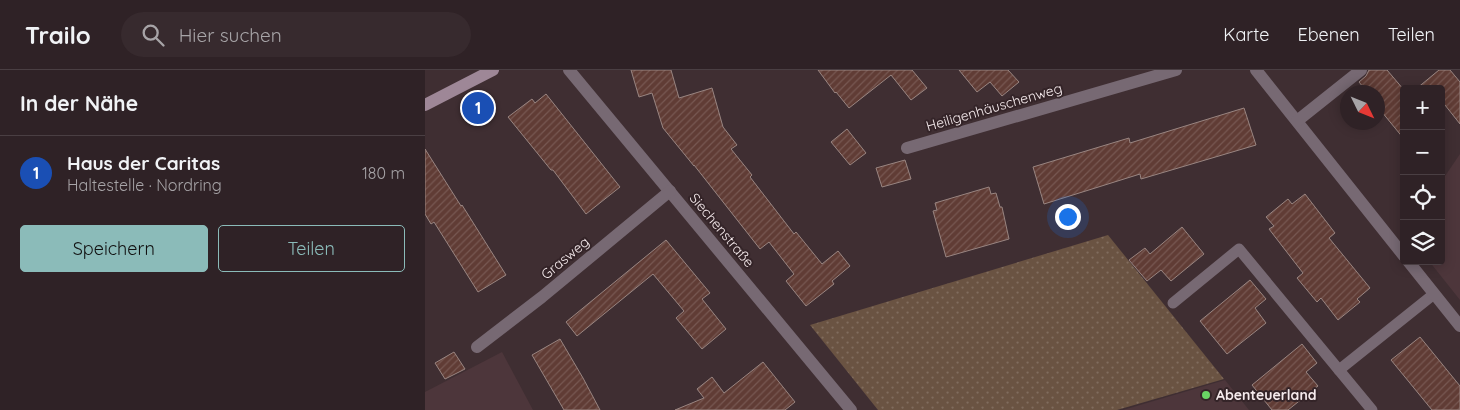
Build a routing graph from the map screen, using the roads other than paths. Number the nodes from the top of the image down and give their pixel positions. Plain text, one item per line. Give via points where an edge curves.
1 (493, 70) edge
2 (569, 70) edge
3 (1176, 70) edge
4 (1256, 70) edge
5 (1361, 70) edge
6 (425, 105) edge
7 (1297, 121) junction
8 (907, 148) dead end
9 (669, 190) junction
10 (1400, 251) edge
11 (1411, 265) edge
12 (1435, 294) junction
13 (1173, 303) dead end
14 (1460, 326) edge
15 (477, 347) dead end
16 (1339, 370) junction
17 (851, 410) edge
18 (1372, 410) edge

1 - 6 main road
2 - 9 street, Siechenstraße
3 - 8 street, Heiligenhäuschenweg
4 - 7 street
5 - 7 street
7 - 10 street
9 - 15 street, Grasweg
9 - 17 street, Siechenstraße
11 - 12 street
12 - 14 street
12 - 16 lane
13 - 16 lane via 1239,249
16 - 18 lane

